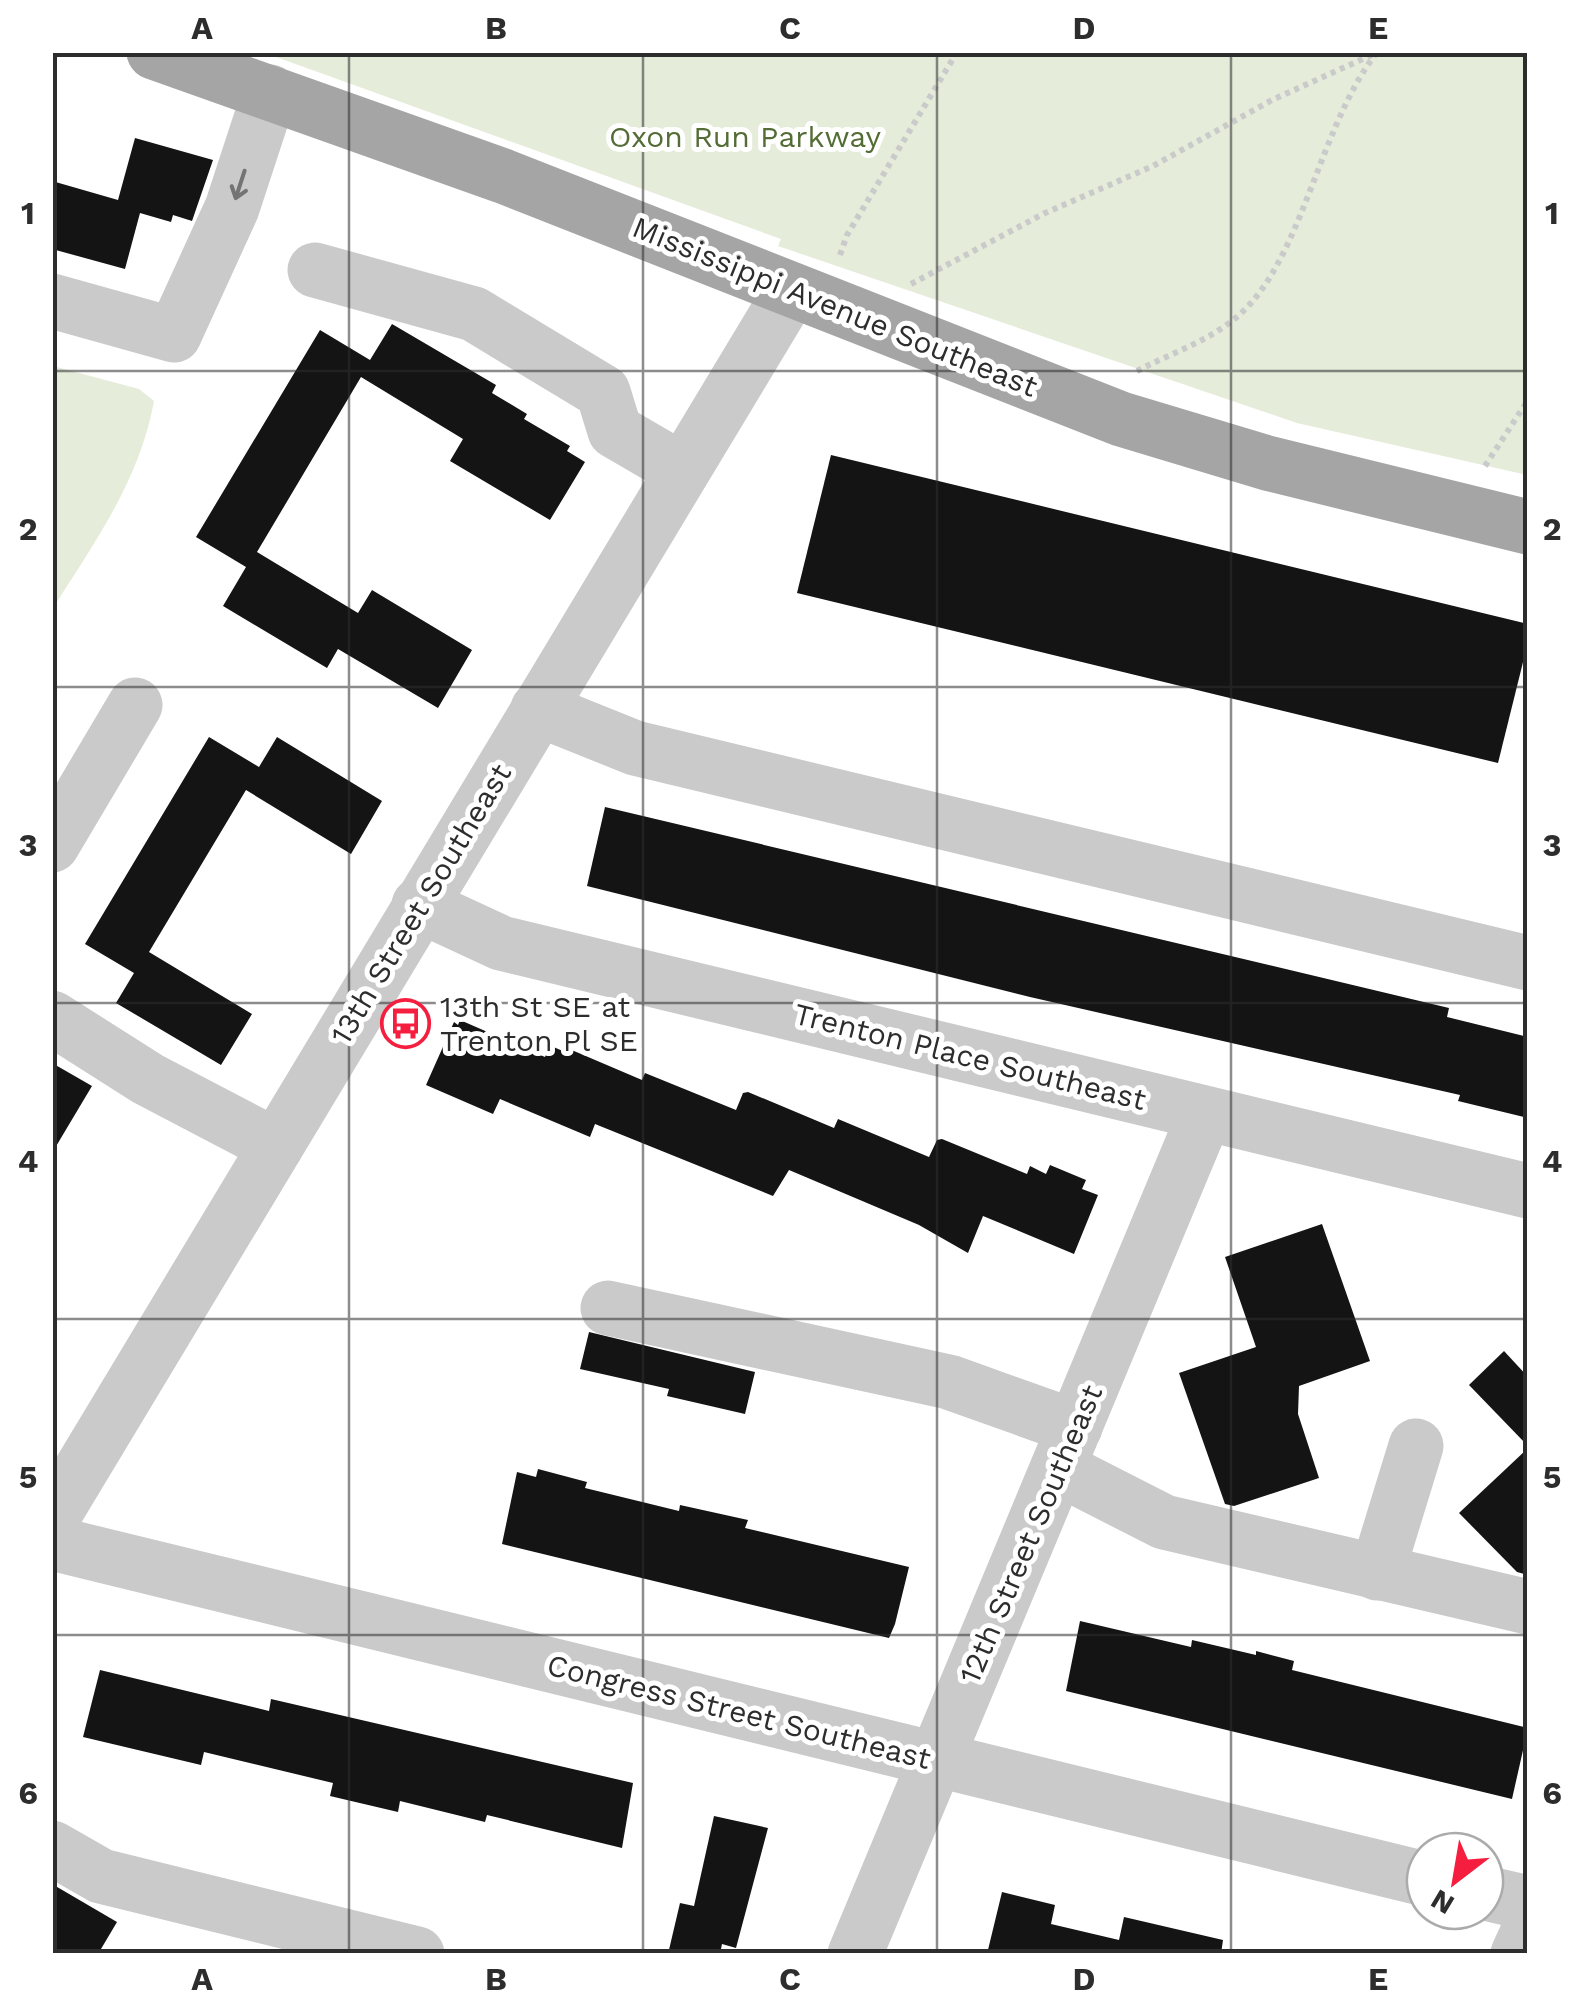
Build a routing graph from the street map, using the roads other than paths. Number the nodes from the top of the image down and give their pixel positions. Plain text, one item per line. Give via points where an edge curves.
1 (154, 52) edge
2 (270, 92) junction
3 (315, 270) dead end
4 (791, 291) junction
5 (52, 301) edge
6 (682, 470) junction
7 (1528, 527) edge
8 (135, 705) dead end
9 (538, 709) junction
10 (52, 845) edge
11 (420, 905) junction
12 (1528, 963) edge
13 (52, 1018) edge
14 (1205, 1114) junction
15 (276, 1146) junction
16 (1528, 1191) edge
17 (608, 1308) dead end
18 (1416, 1446) dead end
19 (1067, 1447) junction
20 (52, 1518) edge
21 (52, 1543) edge
22 (1377, 1573) junction
23 (1528, 1607) edge
24 (937, 1760) junction
25 (52, 1848) edge
26 (1405, 1873) edge
27 (1528, 1932) edge
28 (345, 1946) edge
29 (417, 1954) edge
30 (855, 1954) edge
31 (1518, 1954) edge

1 - 2 main road, Mississippi Avenue Southeast
2 - 4 main road, Mississippi Avenue Southeast
2 -> 5 street via 232,208 174,336
3 - 6 street via 474,314 603,392 615,432
4 - 6 street, 13th Street Southeast
4 - 7 main road, Mississippi Avenue Southeast via 1121,419 1267,463
6 - 9 street, 13th Street Southeast
8 - 10 street
9 - 11 street, 13th Street Southeast
9 - 12 street via 636,748
11 - 14 street, Trenton Place Southeast via 501,943
11 - 15 street, 13th Street Southeast
13 - 15 street via 148,1079
14 - 16 street, Trenton Place Southeast
14 - 19 street, 12th Street Southeast
15 - 20 street, 13th Street Southeast
17 - 19 street via 948,1382
18 - 22 street
19 - 22 street via 1164,1522
19 - 24 street, 12th Street Southeast
21 - 24 street, Congress Street Southeast
22 - 23 street
24 - 26 street, Congress Street Southeast
24 - 30 street, 12th Street Southeast
25 - 28 street via 101,1876
27 - 31 street
28 - 29 street

